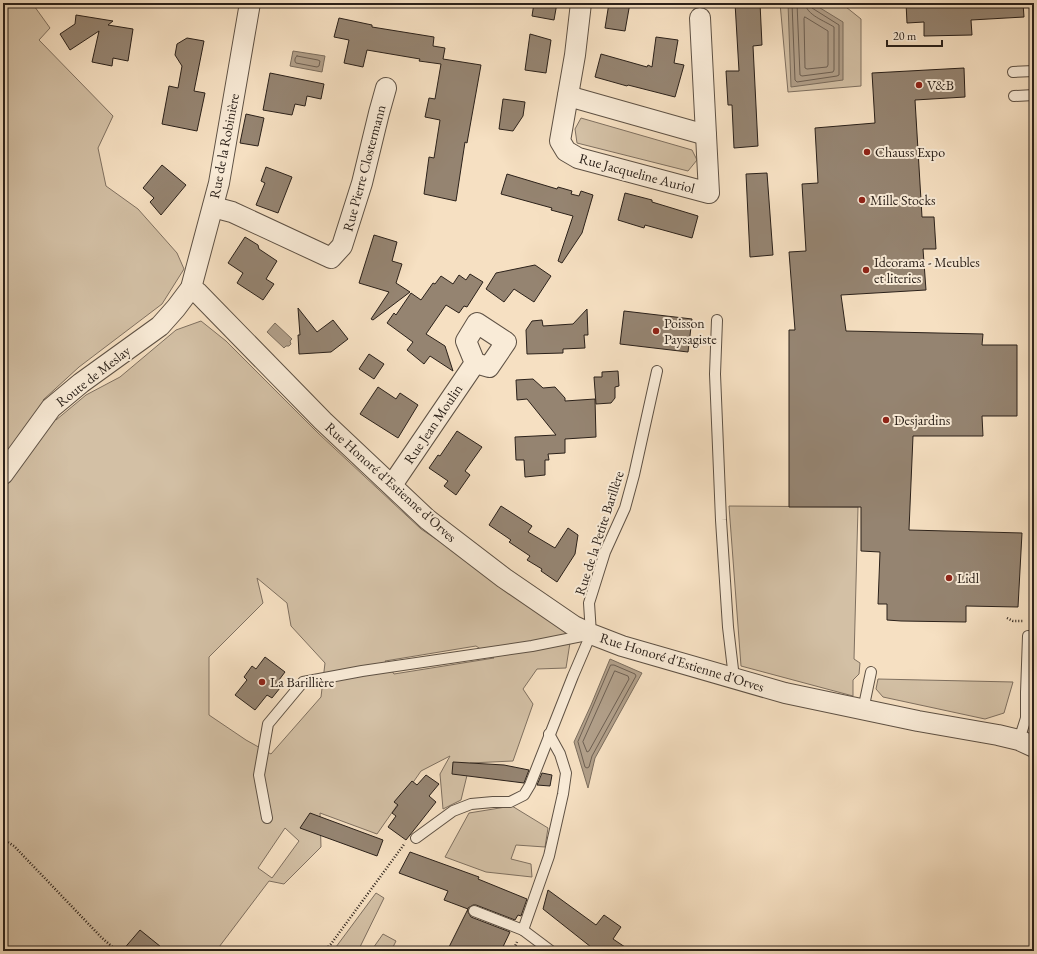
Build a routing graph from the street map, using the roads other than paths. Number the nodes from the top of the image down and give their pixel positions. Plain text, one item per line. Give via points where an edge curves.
1 (250, 3) edge
2 (581, 3) edge
3 (700, 18) dead end
4 (1034, 71) edge
5 (1013, 72) dead end
6 (386, 88) dead end
7 (1034, 95) edge
8 (568, 96) junction
9 (1014, 96) dead end
10 (706, 135) junction
11 (213, 207) junction
12 (191, 288) junction
13 (717, 320) dead end
14 (475, 363) dead end
15 (657, 371) dead end
16 (3, 474) edge
17 (392, 485) junction
18 (591, 634) junction
19 (1028, 636) dead end
20 (871, 672) dead end
21 (734, 678) junction
22 (1030, 693) edge
23 (863, 710) junction
24 (549, 734) junction
25 (1026, 743) edge
26 (267, 818) dead end
27 (416, 838) road end
28 (474, 911) dead end
29 (523, 930) junction
30 (551, 951) edge

1 - 11 street, Rue de la Robinière
2 - 8 street, Rue Jacqueline Auriol
3 - 10 street, Rue Jacqueline Auriol
4 - 5 lane
6 - 11 street, Rue Pierre Clostermann via 360,190 342,246 331,258 232,212
7 - 9 lane
8 - 10 street
8 - 10 street, Rue Jacqueline Auriol via 560,141 566,151 578,158 709,193
11 - 12 street, Rue de la Robinière
12 - 16 street, Route de Meslay via 160,326 51,408
12 - 17 street, Rue Honoré d'Estienne d'Orves via 323,421
13 - 21 lane via 715,374 721,520
14 - 17 street, Rue Jean Moulin
15 - 18 lane, Rue de la Petite Barillère via 625,508 604,552 589,603
17 - 18 street, Rue Honoré d'Estienne d'Orves via 427,519 504,578 574,626
18 - 21 street, Rue Honoré d'Estienne d'Orves via 622,646
18 - 24 lane
18 - 26 lane via 532,646 303,682 268,724 259,775
19 - 22 lane
20 - 23 lane
21 - 23 street, Rue Honoré d'Estienne d'Orves via 785,693
22 - 25 lane
23 - 25 street, Rue Honoré d'Estienne d'Orves via 998,735
24 - 27 lane via 524,795 510,802 470,804 453,811
24 - 29 lane via 560,754 566,773 549,856
28 - 29 lane
29 - 30 lane

